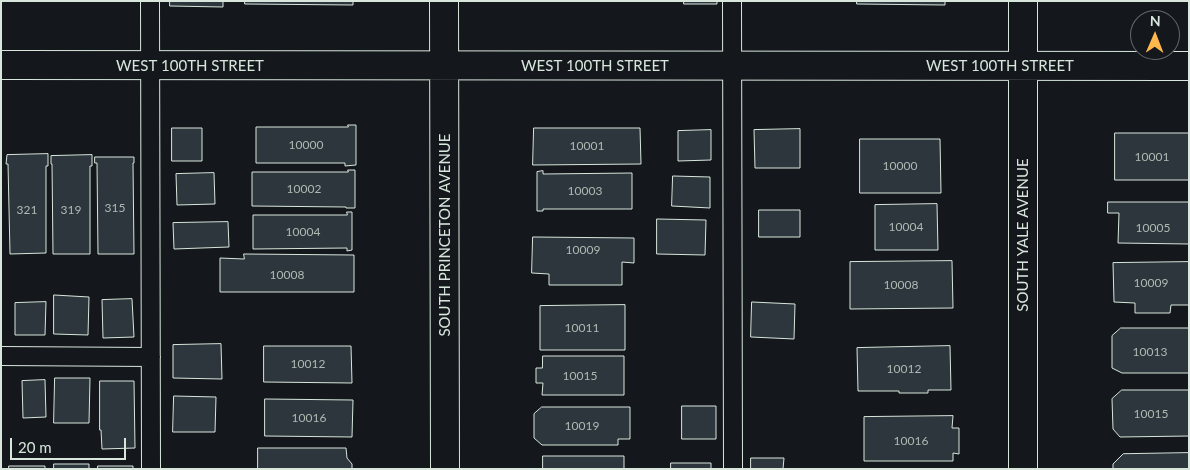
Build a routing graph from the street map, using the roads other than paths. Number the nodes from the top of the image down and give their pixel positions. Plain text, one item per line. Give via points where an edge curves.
1 (150, 1) edge
2 (444, 1) edge
3 (732, 1) edge
4 (1023, 1) edge
5 (1, 65) edge
6 (151, 66) junction
7 (444, 66) junction
8 (732, 66) junction
9 (1024, 66) junction
10 (1189, 66) edge
11 (1, 356) edge
12 (151, 356) junction
13 (151, 469) edge
14 (445, 469) edge
15 (733, 469) edge
16 (1023, 469) edge

1 - 6 lane
2 - 7 street, SOUTH PRINCETON AVENUE
3 - 8 lane
4 - 9 street, SOUTH YALE AVENUE
5 - 6 street, WEST 100TH STREET
6 - 7 street, WEST 100TH STREET
6 - 12 lane
7 - 8 street, WEST 100TH STREET
7 - 14 street, SOUTH PRINCETON AVENUE
8 - 9 street, WEST 100TH STREET
8 - 15 lane
9 - 10 street, WEST 100TH STREET
9 - 16 street, SOUTH YALE AVENUE
11 - 12 lane
12 - 13 lane

